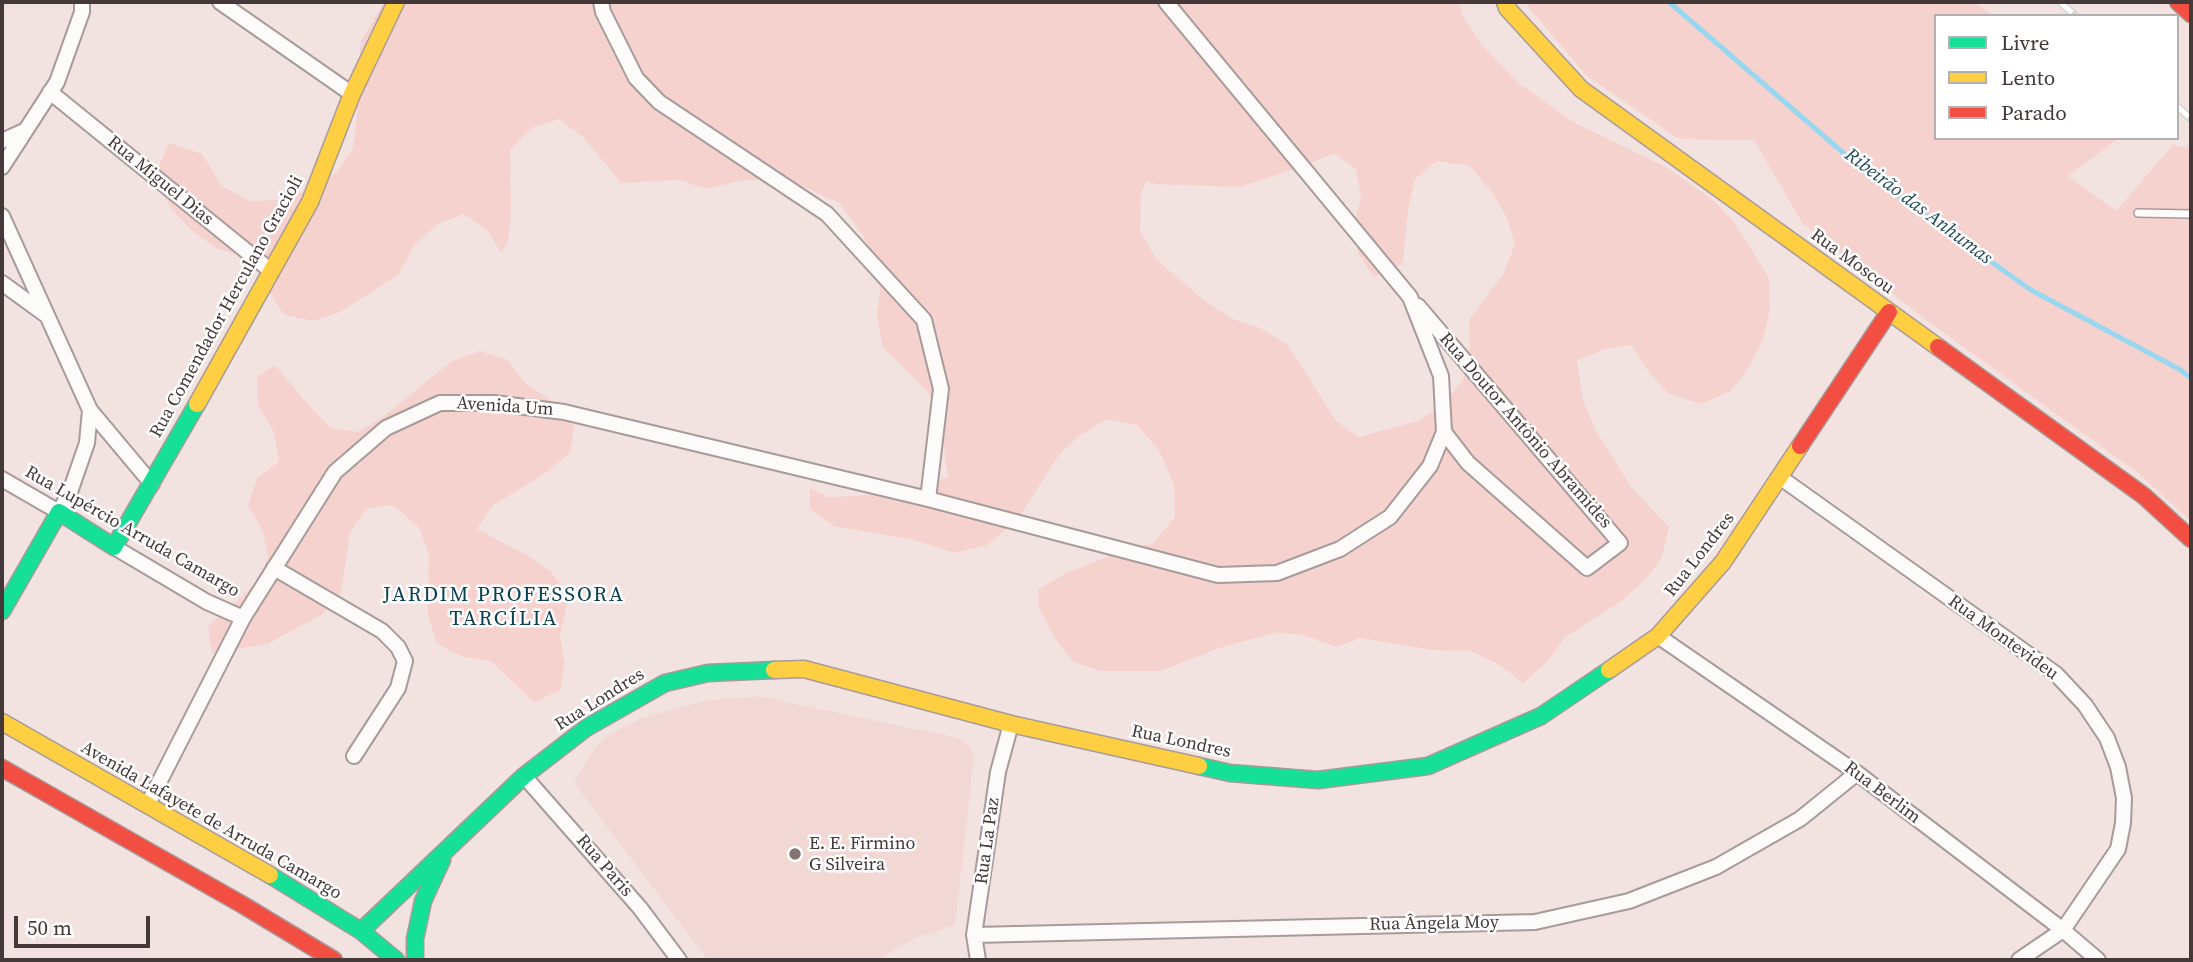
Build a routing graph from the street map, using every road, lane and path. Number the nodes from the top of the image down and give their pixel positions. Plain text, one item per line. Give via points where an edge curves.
1 (82, 2) edge
2 (220, 2) edge
3 (396, 2) edge
4 (601, 2) edge
5 (1166, 2) edge
6 (1505, 2) edge
7 (2178, 2) edge
8 (2191, 14) edge
9 (50, 92) junction
10 (352, 94) junction
11 (25, 130) junction
12 (2, 141) edge
13 (2, 167) edge
14 (2138, 213) dead end
15 (2191, 214) edge
16 (2, 216) edge
17 (271, 271) junction
18 (2, 283) edge
19 (1410, 297) junction
20 (1889, 312) junction
21 (49, 316) junction
22 (90, 410) junction
23 (1444, 432) junction
24 (1781, 478) junction
25 (2, 479) edge
26 (152, 484) junction
27 (928, 499) junction
28 (59, 512) junction
29 (1023, 523) joint
30 (2191, 539) edge
31 (114, 547) junction
32 (274, 568) junction
33 (2, 611) edge
34 (243, 618) junction
35 (1658, 636) junction
36 (2, 723) edge
37 (1011, 723) junction
38 (354, 756) dead end
39 (2, 768) edge
40 (1857, 773) junction
41 (524, 776) junction
42 (148, 804) junction
43 (448, 848) junction
44 (312, 924) junction
45 (2063, 930) junction
46 (361, 931) junction
47 (974, 935) junction
48 (317, 960) edge
49 (334, 960) edge
50 (396, 960) edge
51 (415, 960) edge
52 (679, 960) edge
53 (978, 960) edge
54 (2019, 960) edge
55 (2098, 960) edge

1 - 9 street
2 - 10 street
3 - 10 street, Rua Comendador Herculano Gracioli
4 - 27 street via 636,78 659,102 827,214 924,320 941,389
5 - 19 street, Rua Doutor Antônio Abramides
6 - 20 street, Rua Moscou via 1580,89
7 - 8 street
9 - 11 street
9 - 17 street, Rua Miguel Dias
10 - 17 street, Rua Comendador Herculano Gracioli via 310,202
11 - 12 street
11 - 13 street
14 - 15 lane
16 - 21 street
17 - 26 street, Rua Comendador Herculano Gracioli
18 - 21 street
19 - 23 street, Rua Doutor Antônio Abramides via 1441,376
19 - 23 street, Rua Doutor Antônio Abramides via 1620,542 1587,568 1468,463
20 - 24 street, Rua Londres
20 - 30 street, Rua Moscou via 2144,496
21 - 22 street
22 - 26 street
22 - 28 street via 87,443
23 - 29 street, Rua Doutor Antônio Abramides via 1430,466 1390,517 1340,549 1277,573 1218,575
24 - 35 street, Rua Londres via 1723,562
24 - 45 street, Rua Montevideu via 2056,674 2107,738 2124,798 2118,849
25 - 28 street, Rua Lupércio Arruda Camargo
26 - 31 street, Rua Comendador Herculano Gracioli
27 - 29 street, Avenida Um
27 - 32 street, Avenida Um via 564,412 494,403 440,403 386,428 335,471
28 - 31 street, Rua Lupércio Arruda Camargo
28 - 33 street
31 - 34 street, Rua Lupércio Arruda Camargo
32 - 34 street, Avenida Um
32 - 38 street via 382,631 405,661 398,688
34 - 42 street, Avenida Um
35 - 37 street, Rua Londres via 1541,716 1414,768 1318,780 1230,773
35 - 40 street, Rua Berlim
36 - 42 street, Avenida Lafayete de Arruda Camargo
37 - 41 street, Rua Londres via 804,669 708,673 654,689 586,728
37 - 47 street, Rua La Paz via 998,772
39 - 44 street, Avenida Lafayete de Arruda Camargo
40 - 45 street, Rua Berlim
40 - 47 street, Rua Ângela Moy via 1800,819 1716,867 1629,901 1535,922
41 - 43 street, Rua Londres
41 - 52 street, Rua Paris via 640,908
42 - 44 street, Avenida Lafayete de Arruda Camargo
43 - 46 street, Rua Londres
43 - 51 street via 423,901
44 - 46 street, Avenida Lafayete de Arruda Camargo
44 - 48 street
44 - 49 street, Avenida Lafayete de Arruda Camargo
45 - 54 street
45 - 55 street, Rua Berlim
46 - 50 street, Avenida Lafayete de Arruda Camargo
47 - 53 street, Rua La Paz

